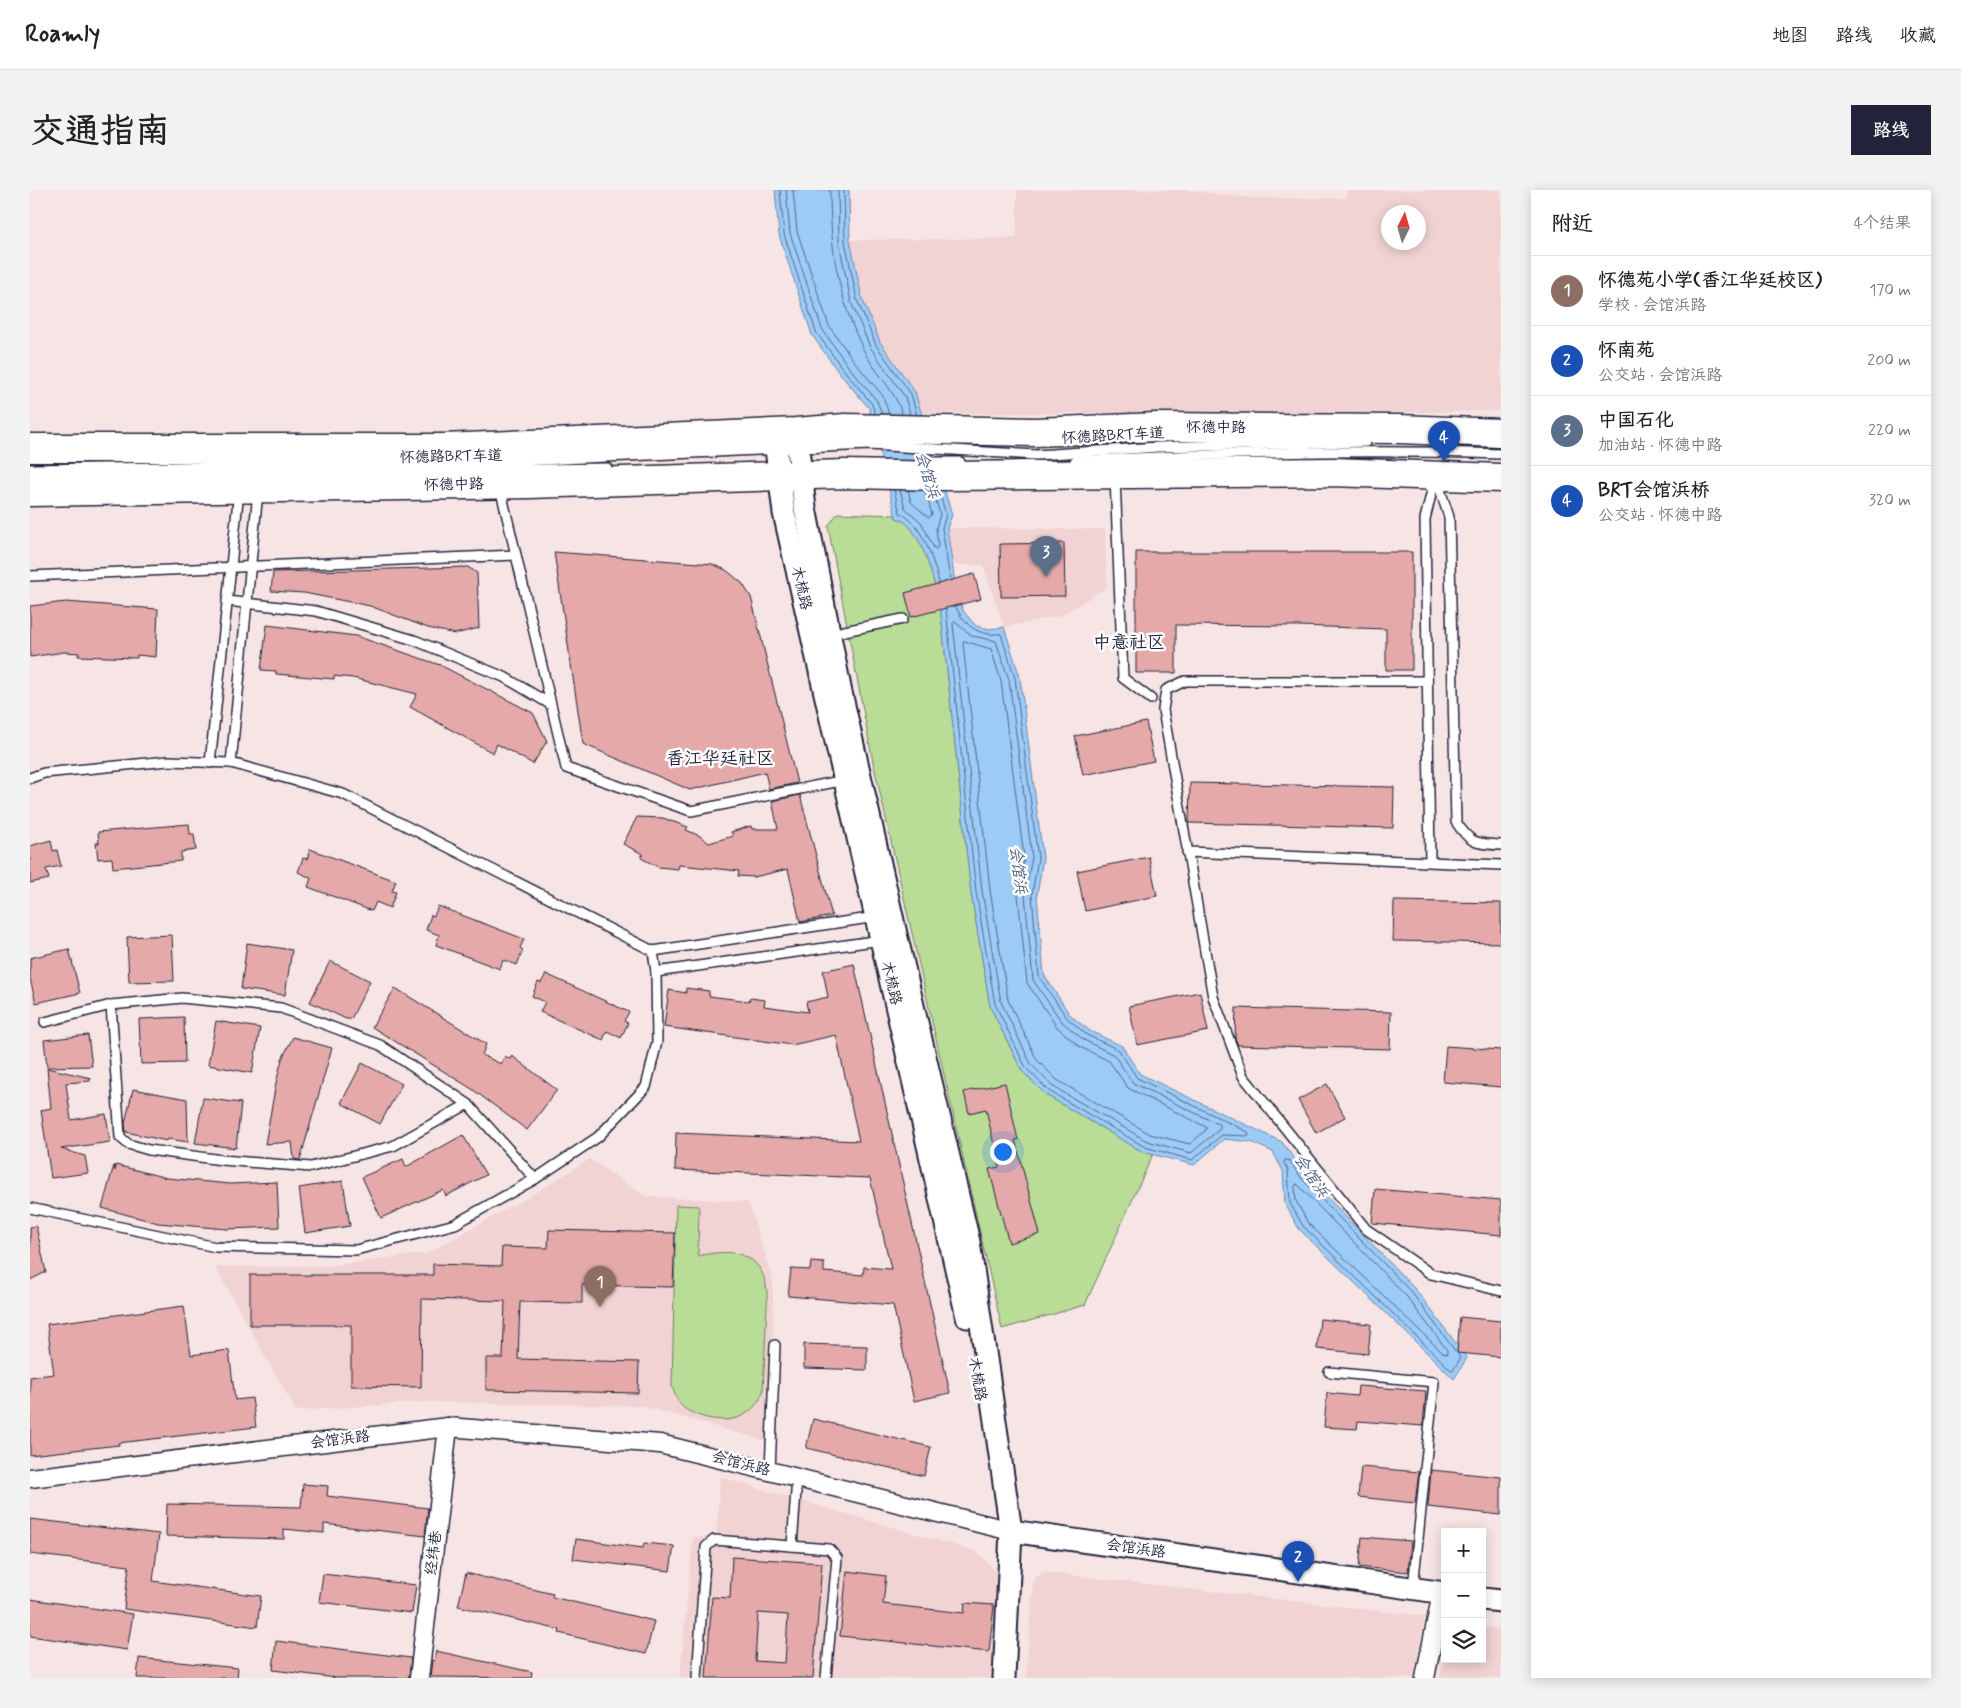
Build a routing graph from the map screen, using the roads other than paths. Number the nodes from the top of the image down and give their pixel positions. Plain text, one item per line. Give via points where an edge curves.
1 (1501, 433) edge
2 (934, 439) junction
3 (1375, 442) dead end
4 (1472, 444) dead end
5 (1501, 445) edge
6 (30, 448) edge
7 (1501, 454) edge
8 (788, 458) junction
9 (912, 462) dead end
10 (1017, 464) dead end
11 (953, 467) junction
12 (617, 468) dead end
13 (30, 469) edge
14 (1115, 474) junction
15 (1435, 475) junction
16 (30, 477) edge
17 (1501, 478) edge
18 (499, 484) junction
19 (249, 488) junction
20 (30, 492) edge
21 (516, 555) junction
22 (251, 567) junction
23 (231, 568) junction
24 (30, 576) edge
25 (227, 601) junction
26 (247, 603) junction
27 (903, 618) dead end
28 (829, 634) junction
29 (1427, 681) junction
30 (1151, 698) dead end
31 (550, 704) junction
32 (210, 762) junction
33 (232, 763) junction
34 (30, 778) edge
35 (845, 780) junction
36 (1501, 845) edge
37 (1187, 852) junction
38 (1430, 861) junction
39 (1501, 865) edge
40 (876, 917) junction
41 (881, 940) junction
42 (653, 951) junction
43 (656, 972) junction
44 (111, 1005) junction
45 (45, 1022) dead end
46 (468, 1104) junction
47 (535, 1179) junction
48 (30, 1208) edge
49 (1501, 1291) edge
50 (775, 1346) dead end
51 (1329, 1372) dead end
52 (448, 1427) junction
53 (770, 1471) junction
54 (30, 1478) edge
55 (796, 1478) junction
56 (1011, 1532) junction
57 (792, 1546) junction
58 (1413, 1589) junction
59 (1441, 1593) edge
60 (1486, 1599) edge
61 (1501, 1601) edge
62 (1441, 1602) edge
63 (419, 1678) edge
64 (697, 1678) edge
65 (826, 1678) edge
66 (1004, 1678) edge
67 (1425, 1678) edge

1 - 2 main road, 怀德中路 via 1157,427
2 - 3 lane, 怀德路BRT车道 via 1037,455 1158,447
2 - 8 main road, 怀德中路 via 869,437 845,428
4 - 5 lane
6 - 8 main road, 怀德中路 via 444,448
7 - 10 lane, 怀德路BRT车道 via 1394,451 1159,456
8 - 11 main road, 怀德中路 via 878,476
8 - 13 lane, 怀德路BRT车道
8 - 18 main road, 怀德中路 via 735,479
8 - 28 street, 木梳路 via 805,508
8 - 35 street, 木梳路 via 784,514
9 - 11 lane
11 - 14 main road
12 - 16 lane, 怀德路BRT车道
14 - 15 main road via 1332,472
14 - 30 lane via 1123,678
15 - 17 main road
15 - 29 lane via 1425,519
15 - 36 lane via 1449,517 1456,822 1467,838 1483,845
18 - 19 main road, 怀德中路
18 - 21 lane
19 - 20 main road, 怀德中路
19 - 22 lane
19 - 23 lane
21 - 22 lane
21 - 31 lane
22 - 23 lane
22 - 26 lane
23 - 24 lane
23 - 25 lane
25 - 26 lane
25 - 32 lane
26 - 31 lane via 316,611 414,640 504,678
26 - 33 lane
27 - 28 lane
28 - 56 street, 木梳路 via 969,1242
29 - 37 lane via 1185,682 1166,690 1163,710
29 - 38 lane
31 - 35 lane via 566,768 691,811
32 - 33 lane
32 - 34 lane via 168,761 44,773
33 - 42 lane via 343,794
35 - 40 street, 木梳路
37 - 38 lane
37 - 49 lane via 1213,997 1243,1076 1366,1229 1431,1274
38 - 39 lane
40 - 41 street, 木梳路
40 - 42 lane
41 - 43 lane
41 - 56 street, 木梳路 via 966,1308 995,1500
42 - 43 lane
43 - 47 lane via 657,1042 646,1087 598,1137
44 - 45 lane
44 - 46 lane via 182,998 281,1008 380,1046
44 - 46 lane via 120,1137 128,1144 149,1150 311,1167 393,1146
46 - 47 lane
47 - 48 lane via 455,1224 356,1250 216,1247
50 - 53 lane
51 - 58 lane via 1434,1382
52 - 53 street, 会馆浜路 via 660,1444
52 - 54 street, 会馆浜路
52 - 63 street, 经纬巷
53 - 55 street, 会馆浜路
55 - 56 street, 会馆浜路
55 - 57 lane
56 - 58 street, 会馆浜路
56 - 66 street, 木梳路
57 - 64 lane via 714,1540 706,1547
57 - 65 lane via 829,1549 837,1558
58 - 59 street, 会馆浜路
60 - 61 street
62 - 67 street

